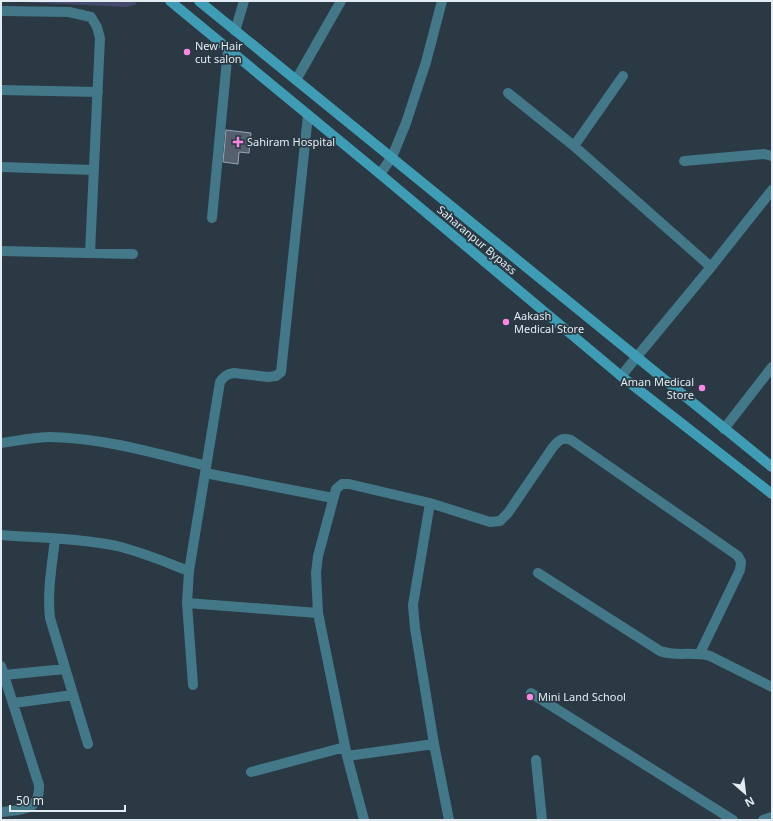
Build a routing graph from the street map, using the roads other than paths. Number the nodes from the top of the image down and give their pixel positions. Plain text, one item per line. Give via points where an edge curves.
1 (170, 1) edge
2 (199, 1) edge
3 (244, 1) edge
4 (342, 1) edge
5 (442, 1) edge
6 (1, 11) edge
7 (235, 32) junction
8 (228, 49) junction
9 (623, 76) dead end
10 (296, 80) junction
11 (1, 90) edge
12 (98, 92) junction
13 (508, 93) dead end
14 (308, 115) junction
15 (574, 146) junction
16 (772, 156) edge
17 (392, 157) junction
18 (684, 160) dead end
19 (1, 167) edge
20 (94, 170) junction
21 (380, 174) junction
22 (772, 190) edge
23 (212, 218) dead end
24 (1, 251) edge
25 (90, 253) junction
26 (133, 254) dead end
27 (711, 267) junction
28 (636, 358) junction
29 (772, 367) edge
30 (621, 376) junction
31 (724, 428) junction
32 (1, 443) edge
33 (772, 467) edge
34 (206, 470) junction
35 (772, 494) edge
36 (333, 498) junction
37 (430, 503) junction
38 (1, 535) edge
39 (55, 539) junction
40 (189, 571) junction
41 (538, 573) dead end
42 (187, 603) junction
43 (318, 612) junction
44 (700, 653) junction
45 (65, 669) junction
46 (2, 670) edge
47 (193, 685) dead end
48 (772, 686) edge
49 (531, 693) dead end
50 (73, 695) junction
51 (14, 703) junction
52 (88, 744) dead end
53 (434, 744) junction
54 (346, 752) junction
55 (536, 760) dead end
56 (251, 772) dead end
57 (3, 814) edge
58 (772, 817) edge
59 (364, 820) edge
60 (449, 820) edge
61 (542, 820) edge
62 (733, 820) edge
63 (763, 820) edge

1 - 8 main road, Saharanpur Bypass
2 - 7 main road
3 - 7 street
4 - 10 street
5 - 17 street via 426,62
6 - 12 street via 68,12 91,17 100,38
7 - 10 main road
8 - 14 main road, Saharanpur Bypass
8 - 23 street
9 - 15 street
10 - 17 main road
11 - 12 street
12 - 20 street
13 - 15 street
14 - 21 main road, Saharanpur Bypass
14 - 34 street via 281,372 268,377 234,372 224,376 220,382
15 - 27 street
16 - 18 street via 764,154
17 - 21 street
17 - 28 main road
19 - 20 street
20 - 25 street
21 - 30 main road, Saharanpur Bypass
22 - 27 street
24 - 25 street
25 - 26 street
27 - 28 street
28 - 30 street
28 - 31 main road
29 - 31 street
30 - 35 main road, Saharanpur Bypass
31 - 33 main road
32 - 34 street via 48,437 90,440 151,452
34 - 36 street
34 - 40 street
36 - 37 street via 336,489 342,484 349,484
36 - 43 street via 318,556
37 - 44 street via 490,522 500,521 516,503 559,440 571,440 738,556 741,562 740,570
37 - 53 street via 413,605
38 - 39 street
39 - 40 street via 116,546 143,553
39 - 45 street via 48,606
40 - 42 street
41 - 44 street via 660,651 669,654
42 - 43 street
42 - 47 street
43 - 54 street
44 - 48 street
45 - 46 street
45 - 50 street
46 - 51 street
49 - 62 street
50 - 51 street
50 - 52 street
51 - 57 street via 39,785 39,795 31,806
53 - 54 street
53 - 60 street
54 - 56 street
54 - 59 street
55 - 61 street
58 - 63 street

